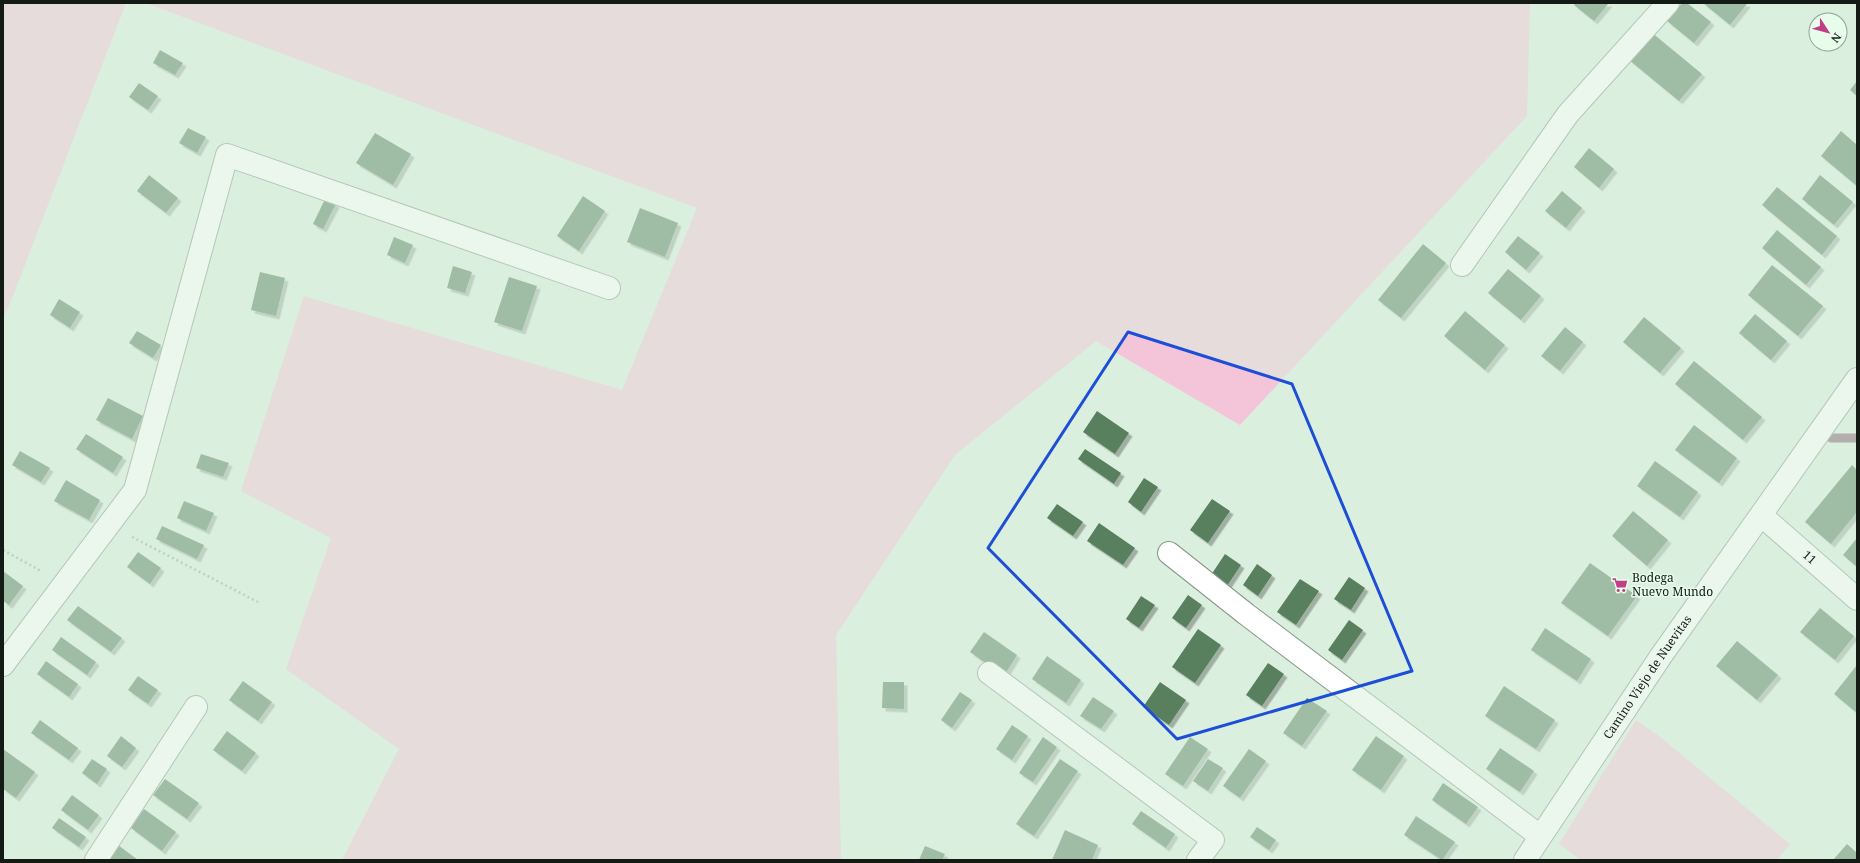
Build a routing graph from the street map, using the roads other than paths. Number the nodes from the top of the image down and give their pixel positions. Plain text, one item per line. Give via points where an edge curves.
1 (1668, 3) edge
2 (1462, 265) dead end
3 (609, 288) dead end
4 (1857, 379) edge
5 (1762, 516) junction
6 (1169, 553) dead end
7 (1857, 599) edge
8 (3, 665) edge
9 (989, 672) dead end
10 (196, 707) dead end
11 (1540, 836) junction
12 (96, 860) edge
13 (1198, 860) edge
14 (1525, 860) edge

1 - 2 street via 1568,114
3 - 8 street via 227,155 135,490
4 - 5 street, Camino Viejo de Nuevitas
5 - 7 street, 11
5 - 11 street, Camino Viejo de Nuevitas via 1661,656
6 - 11 street
9 - 13 street via 1213,840
10 - 12 street
11 - 14 street, Camino Viejo de Nuevitas

